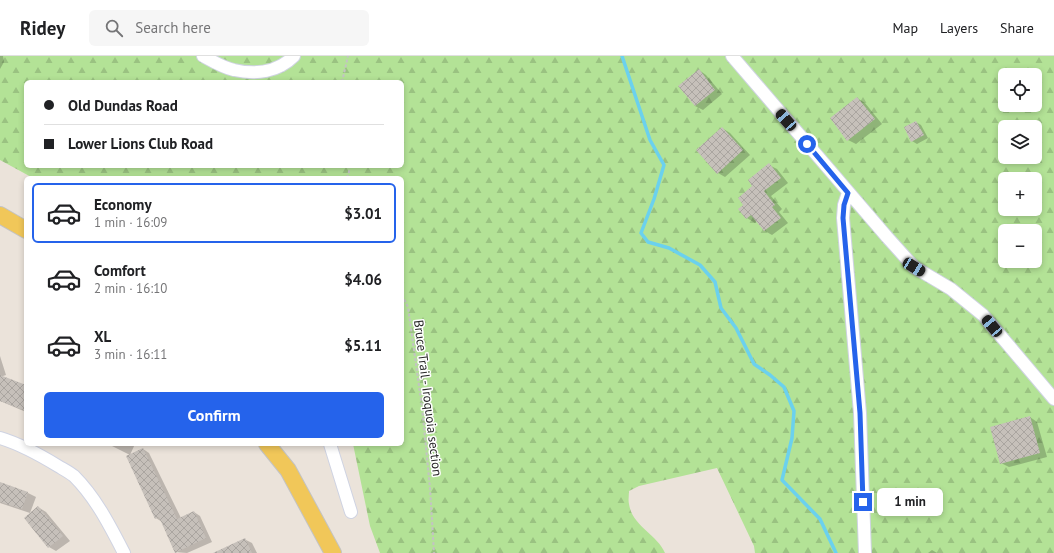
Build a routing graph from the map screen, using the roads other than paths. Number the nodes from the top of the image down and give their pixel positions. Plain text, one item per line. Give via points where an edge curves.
1 (203, 56) edge
2 (294, 56) edge
3 (732, 56) edge
4 (848, 193) junction
5 (0, 215) edge
6 (24, 229) edge
7 (1054, 399) edge
8 (0, 438) edge
9 (269, 446) edge
10 (331, 446) edge
11 (351, 512) dead end
12 (124, 553) edge
13 (333, 553) edge
14 (865, 553) edge

1 - 2 street via 233,70 262,72 286,64
3 - 4 street
4 - 7 street via 914,267 951,289 983,315
4 - 14 street via 843,218 860,413
5 - 6 main road
8 - 12 street via 46,459 73,475 93,498
9 - 13 main road via 288,470
10 - 11 street

